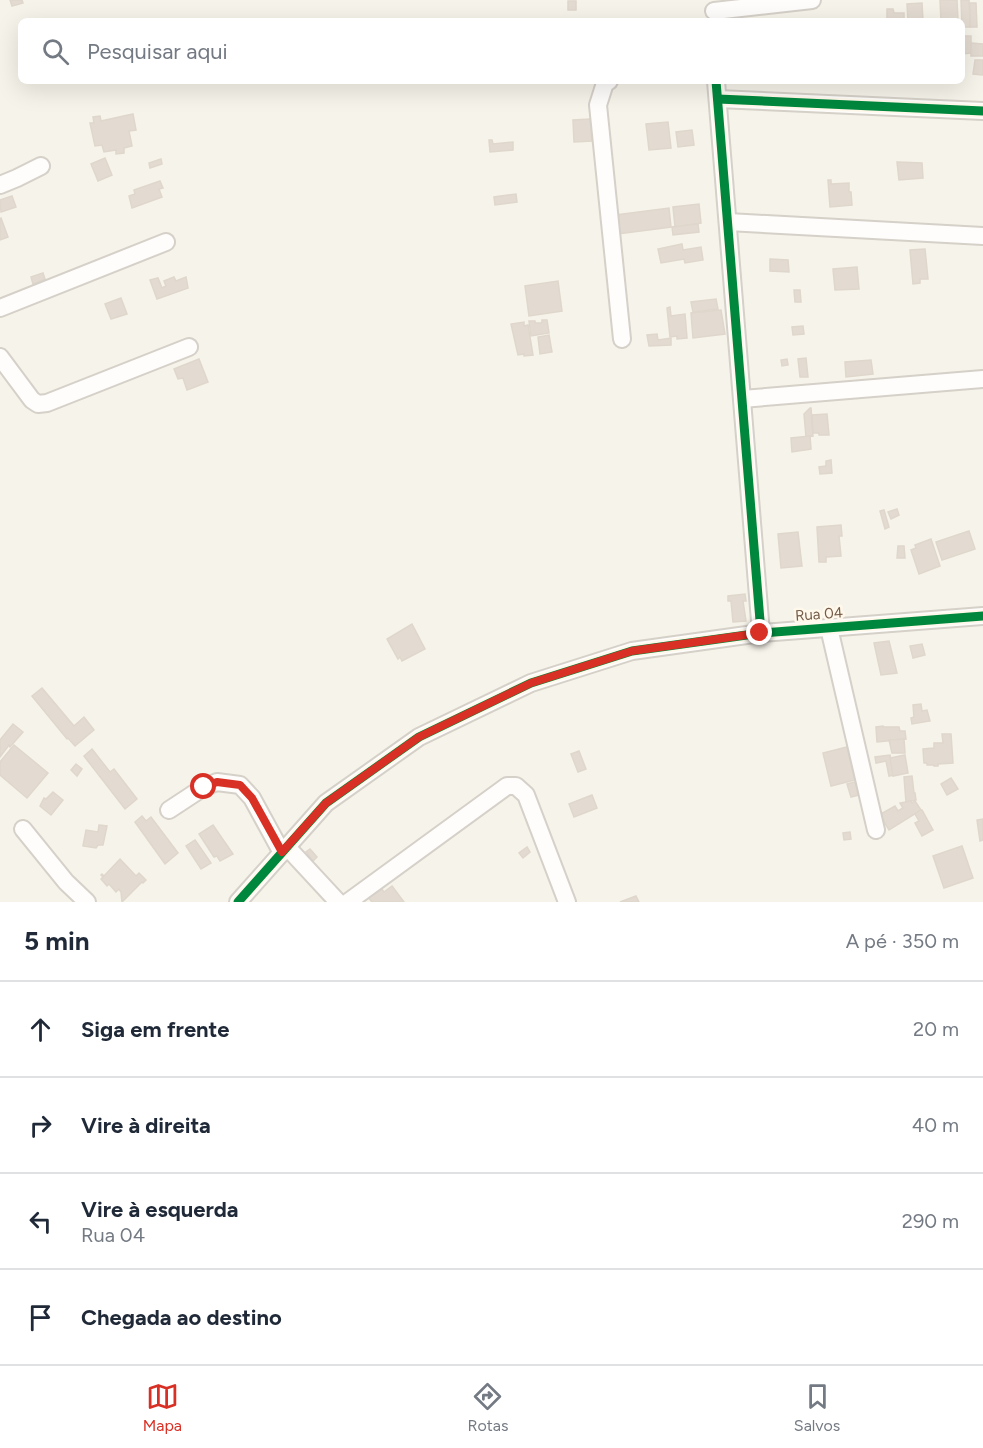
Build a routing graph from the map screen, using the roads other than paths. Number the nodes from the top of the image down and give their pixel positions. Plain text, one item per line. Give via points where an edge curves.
1 (812, 0) edge
2 (714, 11) edge
3 (605, 84) edge
4 (716, 84) edge
5 (718, 99) junction
6 (983, 111) edge
7 (41, 166) dead end
8 (0, 185) edge
9 (728, 222) junction
10 (983, 236) edge
11 (166, 242) dead end
12 (0, 308) edge
13 (622, 339) dead end
14 (189, 347) dead end
15 (0, 357) edge
16 (983, 379) edge
17 (742, 399) junction
18 (983, 616) edge
19 (829, 628) junction
20 (760, 633) junction
21 (169, 810) dead end
22 (23, 829) dead end
23 (876, 830) dead end
24 (284, 850) junction
25 (87, 902) edge
26 (237, 902) edge
27 (338, 902) edge
28 (348, 902) edge
29 (567, 902) edge

1 - 2 street
3 - 13 street via 598,105
4 - 5 street
5 - 6 street
5 - 9 street
7 - 8 street
9 - 10 street
9 - 17 street
11 - 12 street
14 - 15 street via 38,404
16 - 17 street
17 - 20 street
18 - 19 street, Rua 04
19 - 20 street, Rua 04
19 - 23 street
20 - 24 street, Rua 04 via 632,651 531,683 419,737 326,803
21 - 24 street via 217,782 240,785
22 - 25 street
24 - 26 street, Rua 04
24 - 27 street
28 - 29 street via 507,786 516,786 526,795

